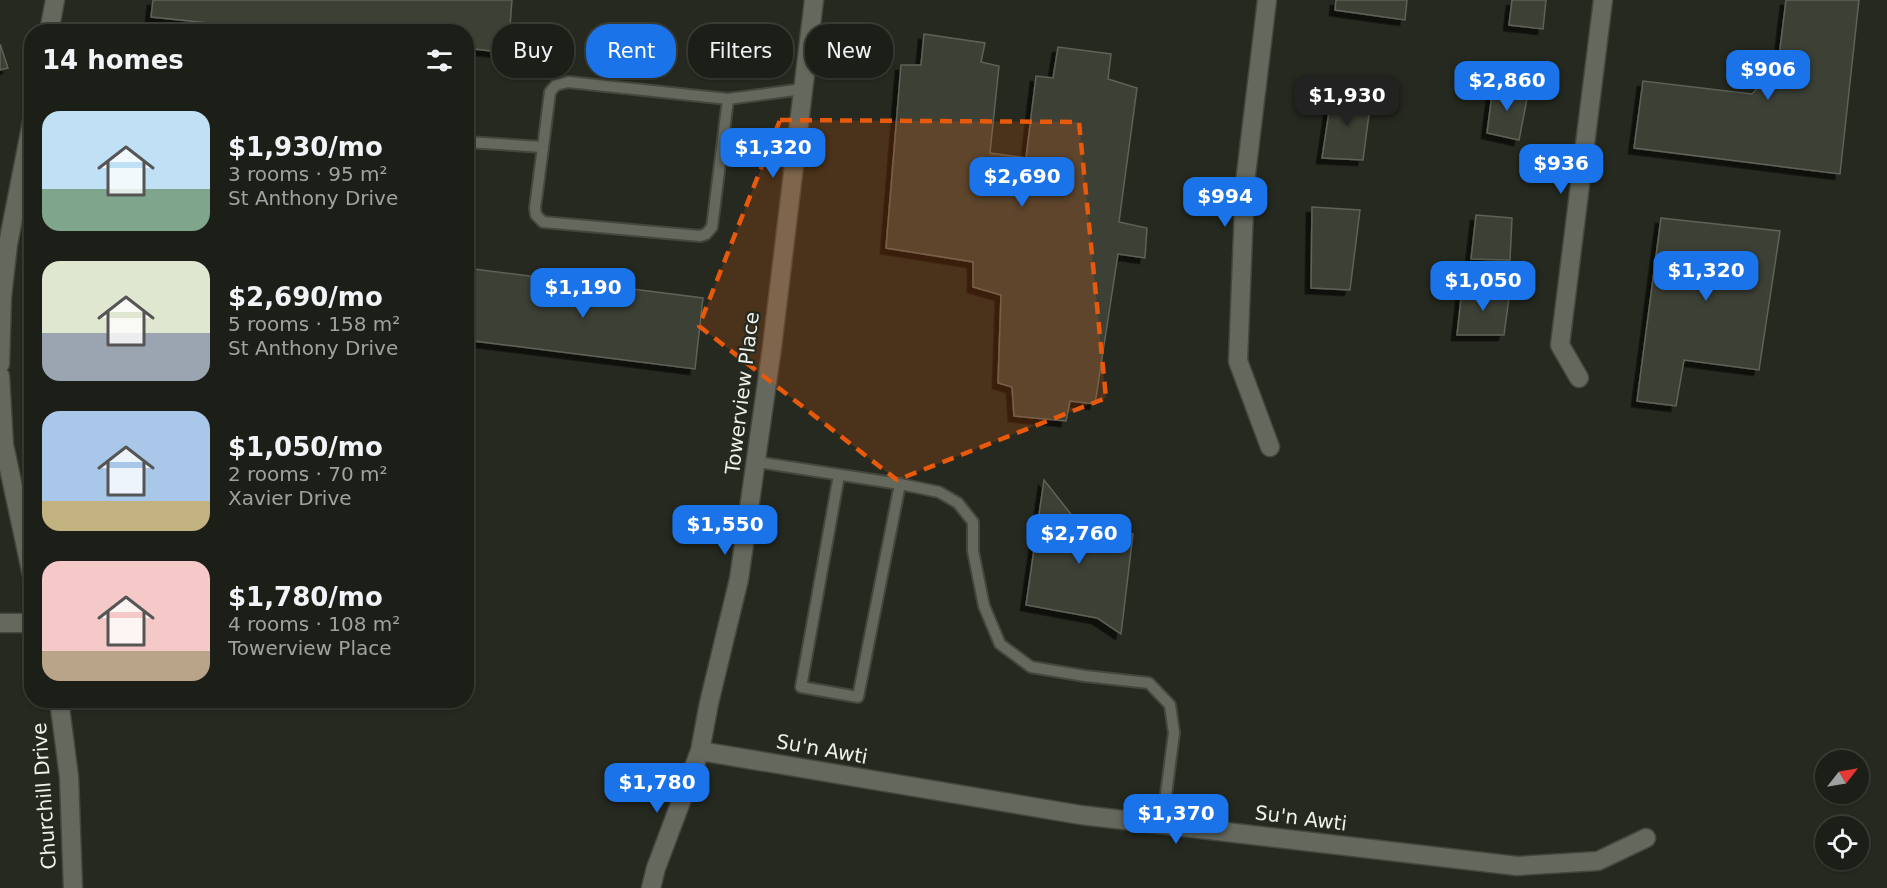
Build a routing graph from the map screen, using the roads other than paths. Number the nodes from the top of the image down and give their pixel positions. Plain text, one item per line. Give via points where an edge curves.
1 (55, 0) edge
2 (814, 0) edge
3 (1268, 0) edge
4 (1603, 0) edge
5 (50, 24) edge
6 (803, 89) junction
7 (728, 99) junction
8 (474, 143) edge
9 (543, 147) junction
10 (24, 163) edge
11 (0, 364) edge
12 (0, 375) edge
13 (1579, 378) dead end
14 (1270, 447) dead end
15 (756, 462) junction
16 (839, 475) junction
17 (900, 484) junction
18 (24, 538) edge
19 (0, 623) edge
20 (24, 623) edge
21 (59, 708) edge
22 (700, 751) junction
23 (1161, 825) junction
24 (1646, 838) dead end
25 (73, 888) edge
26 (651, 888) edge

1 - 5 street
2 - 6 street, Towerview Place
3 - 14 street via 1245,183 1238,361
4 - 13 street via 1560,345
6 - 7 lane
6 - 15 street, Towerview Place
7 - 9 lane via 568,82 556,85 550,92
7 - 9 lane via 711,227 700,236 543,222 535,208
8 - 9 lane
10 - 11 street via 8,244
12 - 18 street via 4,446
15 - 16 lane
15 - 22 street, Towerview Place via 739,579
16 - 17 lane
16 - 17 lane via 801,687 858,697
17 - 23 lane via 939,492 958,503 973,522 984,606 1000,644 1031,668 1149,683 1170,705 1174,733
19 - 20 street
21 - 25 street, Churchill Drive via 69,777
22 - 23 street, Su'n Awti
22 - 26 street, Towerview Place
23 - 24 street, Su'n Awti via 1517,866 1598,861

